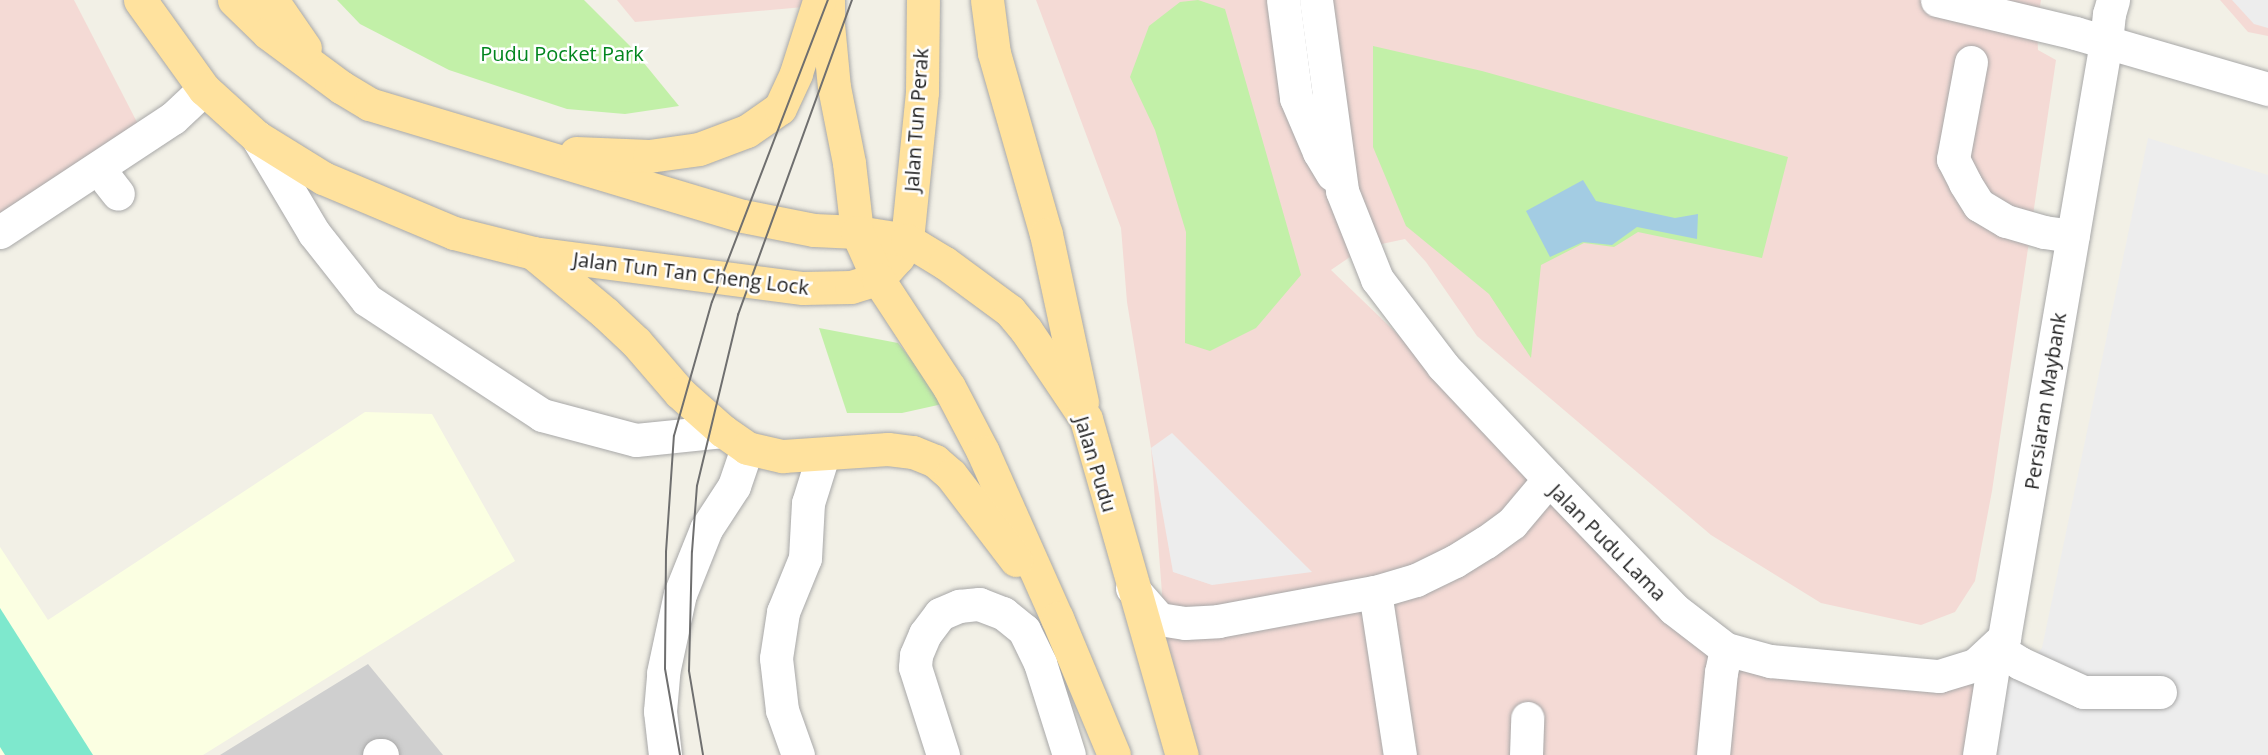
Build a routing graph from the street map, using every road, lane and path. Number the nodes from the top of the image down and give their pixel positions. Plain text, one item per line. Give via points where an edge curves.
1 (140, 0) edge
2 (234, 0) edge
3 (272, 0) edge
4 (819, 0) edge
5 (828, 0) edge
6 (923, 0) edge
7 (987, 0) edge
8 (1283, 0) edge
9 (1316, 0) edge
10 (1937, 0) edge
11 (2113, 0) edge
12 (2134, 0) edge
13 (2121, 45) junction
14 (1971, 62) dead end
15 (341, 87) junction
16 (204, 89) junction
17 (2268, 89) edge
18 (257, 137) junction
19 (500, 145) junction
20 (1342, 191) junction
21 (0, 232) edge
22 (857, 232) junction
23 (2073, 236) junction
24 (907, 240) junction
25 (532, 254) junction
26 (878, 279) junction
27 (1086, 418) junction
28 (735, 440) junction
29 (823, 455) junction
30 (1549, 479) junction
31 (1132, 588) junction
32 (1375, 592) junction
33 (1057, 618) junction
34 (1996, 648) junction
35 (1726, 649) junction
36 (2160, 692) dead end
37 (1527, 718) dead end
38 (665, 755) edge
39 (798, 755) edge
40 (943, 755) edge
41 (1069, 755) edge
42 (1114, 755) edge
43 (1182, 755) edge
44 (1400, 755) edge
45 (1526, 755) edge
46 (1713, 755) edge
47 (1980, 755) edge

1 - 16 main road, Jalan Tun Tan Cheng Lock
2 - 15 main road via 268,33
3 - 15 main road via 302,44
4 - 19 main road via 796,73 780,108 747,131 699,149 649,156
5 - 22 main road via 834,87
6 - 24 main road, Jalan Tun Perak via 918,138
7 - 27 main road via 994,53 1046,234
8 - 20 street via 1296,98 1318,152
9 - 20 street
10 - 13 street
11 - 13 street, Persiaran Maybank via 2109,14
12 - 13 street
13 - 17 street
13 - 23 street, Persiaran Maybank
14 - 23 street via 1953,159 1965,183 1979,206 2006,221
15 - 19 main road via 381,108
16 - 18 main road, Jalan Tun Tan Cheng Lock
16 - 21 street via 173,118
18 - 25 main road, Jalan Tun Tan Cheng Lock via 323,178 378,202 454,232
18 - 28 street via 314,233 367,300 532,409 585,429 636,440
19 - 22 main road via 743,216 814,230
20 - 30 street via 1377,279 1443,366
22 - 24 main road
22 - 26 main road
23 - 34 street, Persiaran Maybank via 2008,624
24 - 26 main road
24 - 27 main road, Jalan Pudu via 1010,311
25 - 26 main road, Jalan Tun Tan Cheng Lock via 803,288 851,287
25 - 28 main road via 629,335 680,393
26 - 33 main road via 954,396
27 - 31 main road, Jalan Pudu
28 - 29 main road via 783,456
28 - 38 street via 734,486 706,529 680,594 663,673 660,711
29 - 33 main road via 888,449 913,452 935,461 975,504
29 - 39 street via 808,503 805,558 783,612 776,658 782,710
30 - 32 street, Jalan Pudu Lama via 1512,523 1486,542 1416,580
30 - 35 street, Jalan Pudu Lama via 1674,609
31 - 32 street, Jalan Pudu Lama via 1159,619 1185,623 1218,621
31 - 43 main road, Jalan Pudu
32 - 44 street
33 - 42 main road
34 - 35 street, Persiaran Maybank via 1975,665 1939,675 1770,661
34 - 36 street via 2083,692
34 - 47 street
35 - 46 street
37 - 45 street
40 - 41 street via 915,667 916,655 940,614 959,606 979,604 1003,613 1024,630 1040,663

